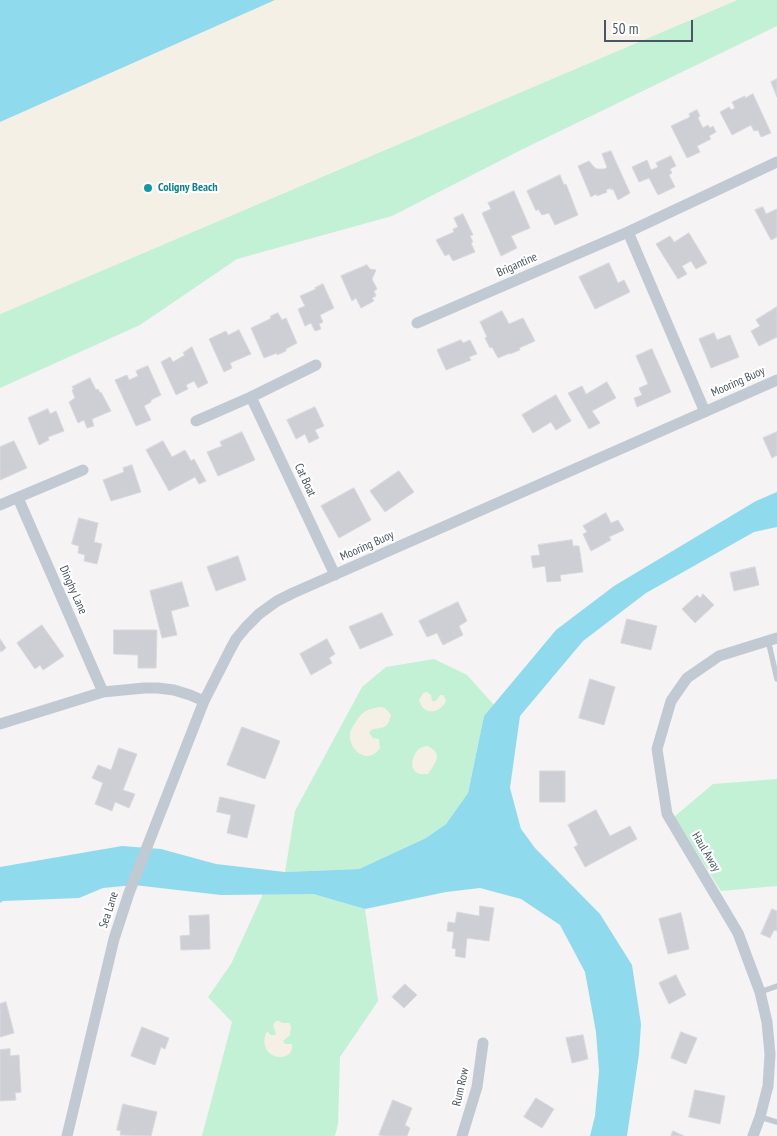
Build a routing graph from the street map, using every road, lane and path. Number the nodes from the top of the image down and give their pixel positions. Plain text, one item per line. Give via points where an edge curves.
1 (777, 162) edge
2 (628, 232) junction
3 (418, 323) dead end
4 (316, 365) dead end
5 (777, 380) edge
6 (250, 397) junction
7 (704, 412) junction
8 (196, 421) dead end
9 (83, 470) dead end
10 (18, 498) junction
11 (0, 505) edge
12 (335, 575) junction
13 (773, 639) edge
14 (777, 679) edge
15 (103, 692) junction
16 (204, 701) junction
17 (0, 724) edge
18 (777, 986) edge
19 (760, 992) junction
20 (483, 1043) dead end
21 (760, 1117) junction
22 (777, 1122) edge
23 (67, 1136) edge
24 (462, 1136) edge
25 (753, 1136) edge

1 - 2 street, Brigantine
2 - 3 street, Brigantine
2 - 7 street
4 - 6 street
5 - 7 street, Mooring Buoy
6 - 8 street
6 - 12 street, Cat Boat
7 - 12 street, Mooring Buoy
9 - 10 street
10 - 11 street
10 - 15 street, Dinghy Lane
12 - 16 street, Mooring Buoy via 293,592 259,614 236,639
13 - 14 lane
13 - 19 street, Haul Away via 719,656 688,678 671,701 657,749 667,814 738,933
15 - 16 street via 158,688
15 - 17 street
16 - 23 street, Sea Lane via 148,842 114,939
18 - 19 lane
19 - 21 street, Haul Away via 770,1054 768,1086
20 - 24 street, Rum Row via 477,1087
21 - 22 lane
21 - 25 street, Haul Away

